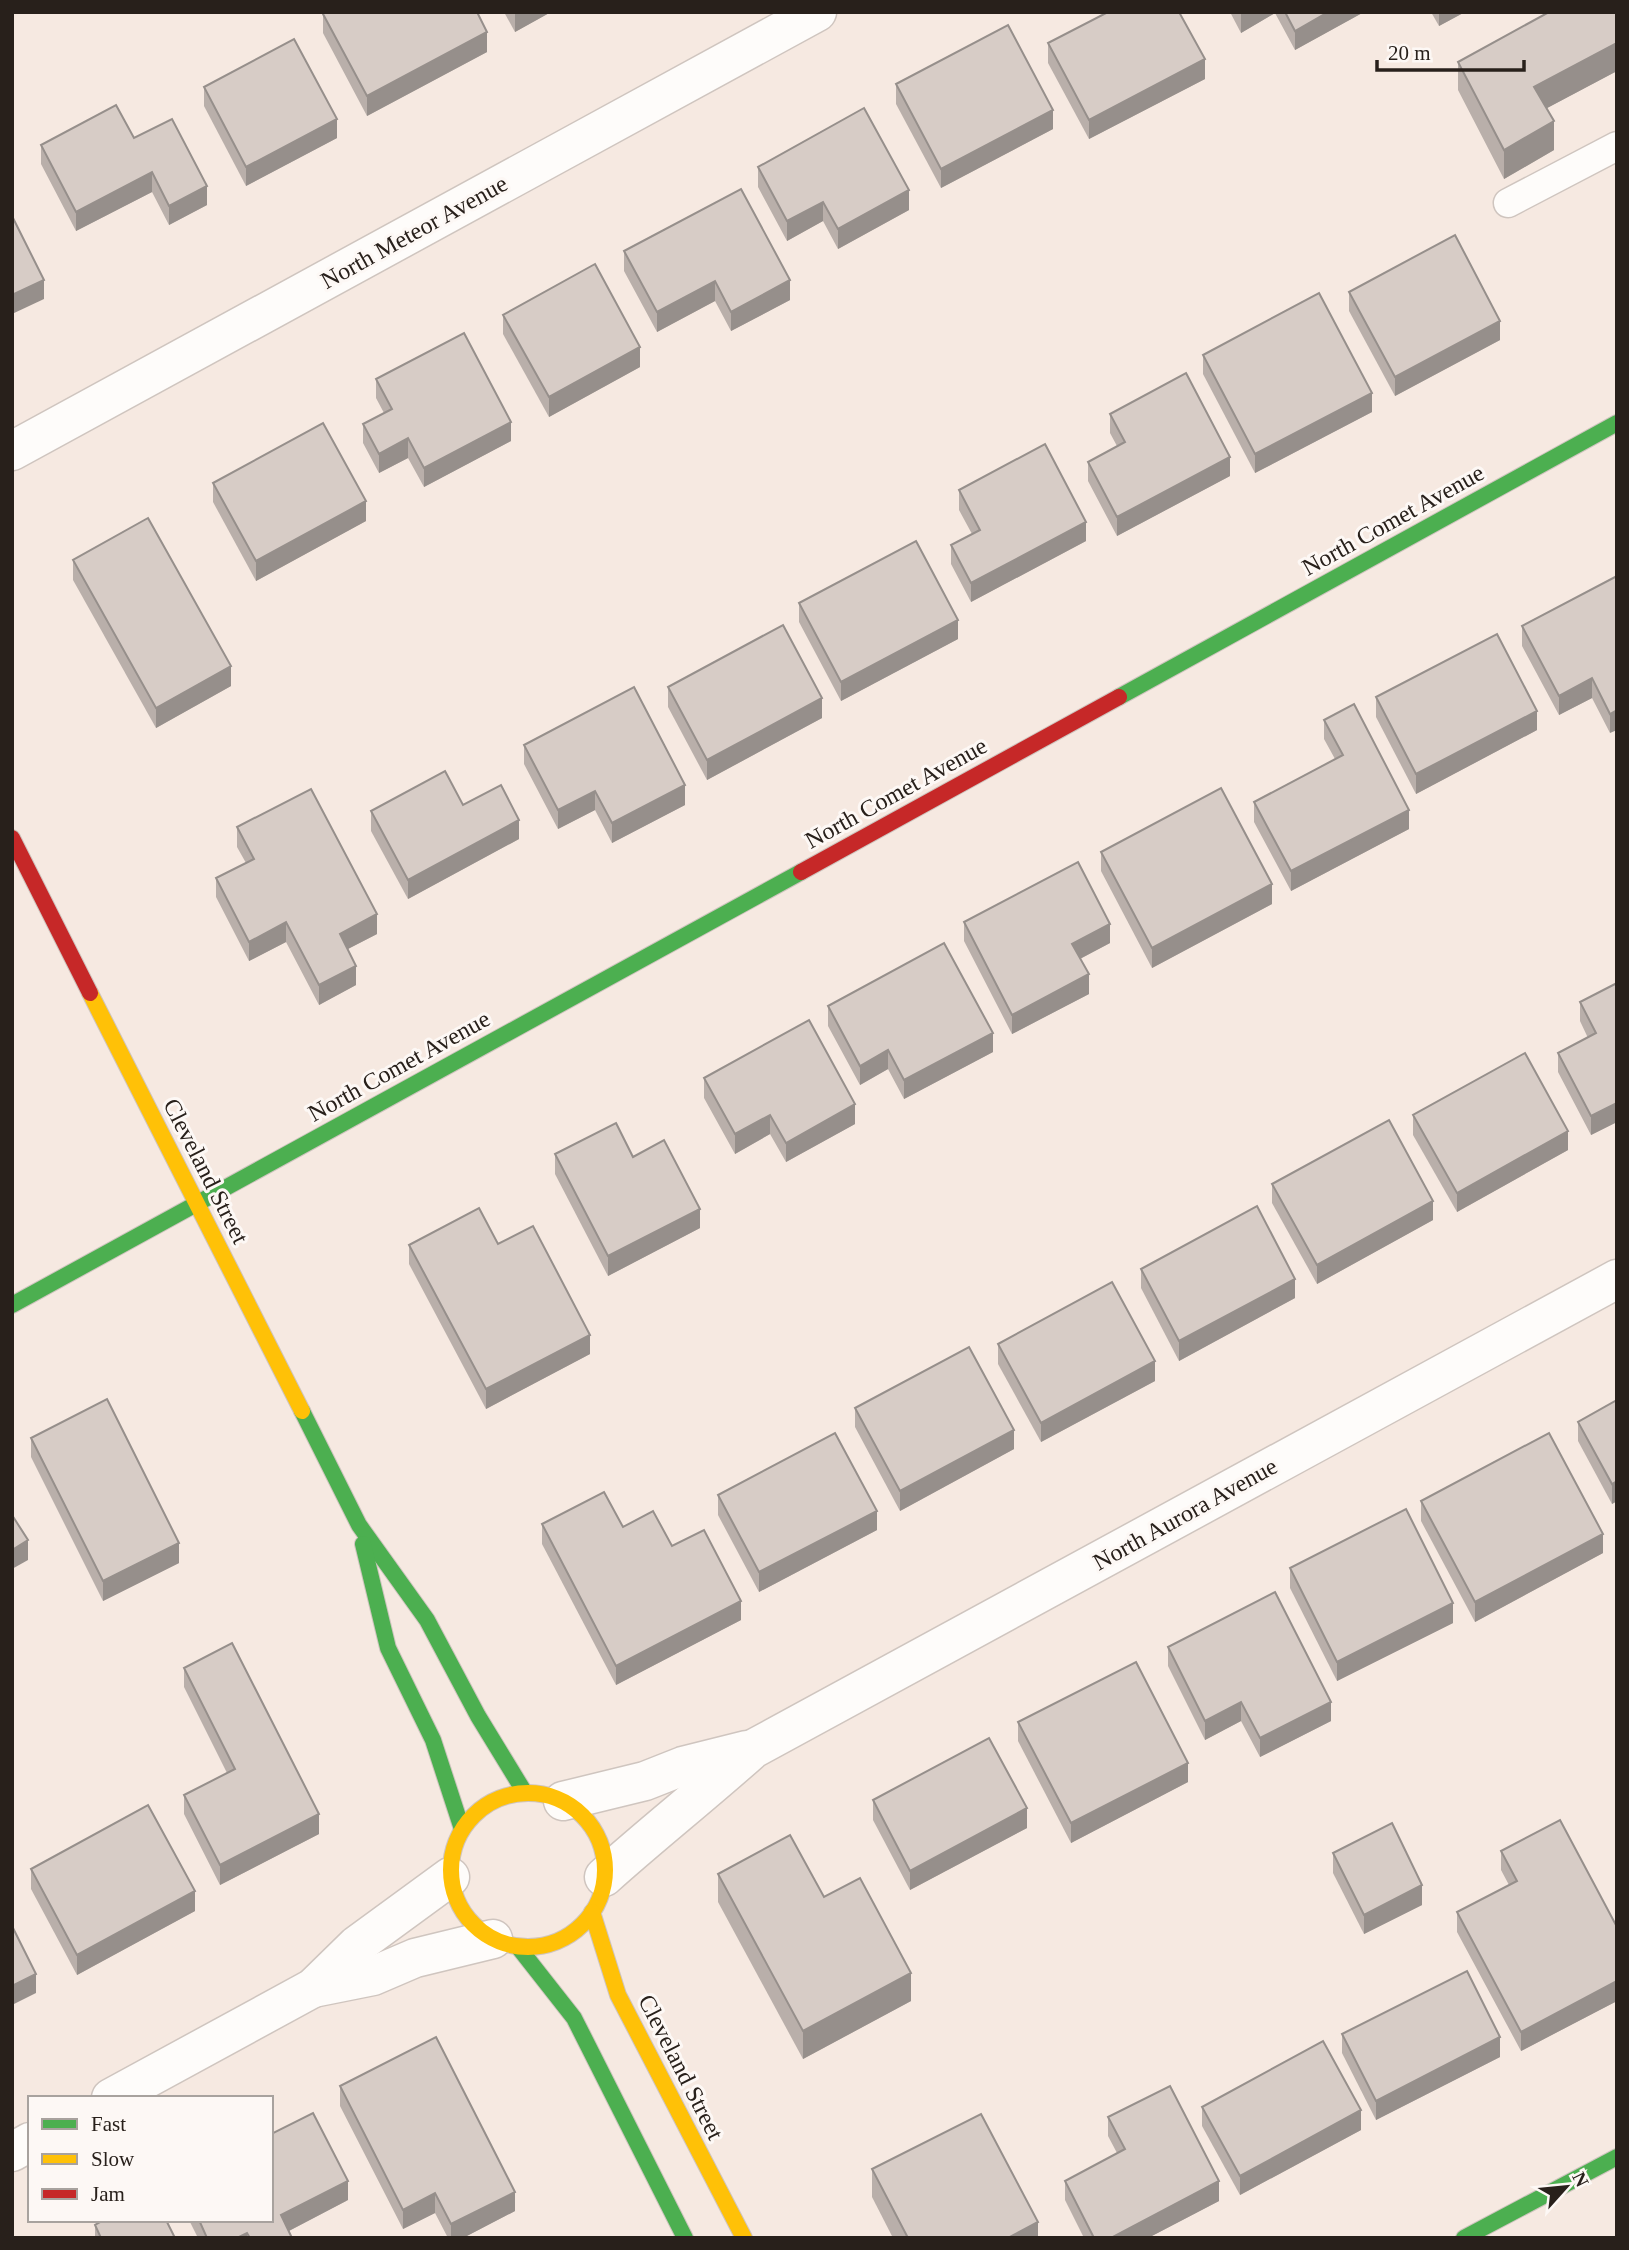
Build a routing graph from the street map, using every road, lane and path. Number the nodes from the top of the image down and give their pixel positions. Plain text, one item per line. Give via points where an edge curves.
1 (817, 12) edge
2 (1617, 146) edge
3 (1508, 203) dead end
4 (1616, 424) edge
5 (12, 451) edge
6 (12, 838) edge
7 (196, 1203) junction
8 (1617, 1279) edge
9 (12, 1305) edge
10 (359, 1525) junction
11 (753, 1749) junction
12 (525, 1793) junction
13 (563, 1801) junction
14 (462, 1829) junction
15 (450, 1877) junction
16 (598, 1894) junction
17 (506, 1943) junction
18 (313, 1988) junction
19 (115, 2096) edge
20 (28, 2143) edge
21 (12, 2152) edge
22 (1617, 2157) edge
23 (685, 2238) edge
24 (744, 2238) edge
25 (1464, 2238) edge

1 - 5 street, North Meteor Avenue
2 - 3 lane
4 - 7 street, North Comet Avenue
6 - 7 street, Cleveland Street
7 - 9 street, North Comet Avenue
7 - 10 street, Cleveland Street
8 - 11 street, North Aurora Avenue
10 - 12 street, Cleveland Street via 427,1620
10 - 14 street, Cleveland Street via 388,1648 433,1740
11 - 13 street, North Aurora Avenue
11 - 16 street, North Aurora Avenue via 667,1821
12 - 13 street
12 - 14 street via 488,1804
13 - 16 street via 583,1816 596,1835 603,1856
14 - 15 street via 452,1854
15 - 17 street via 458,1902 472,1923
15 - 18 street via 357,1945
16 - 17 street via 579,1928 561,1940 541,1946
16 - 24 street, Cleveland Street via 618,1995
17 - 18 street via 415,1958 373,1976
17 - 23 street via 574,2018
18 - 19 street
20 - 21 street
22 - 25 street

